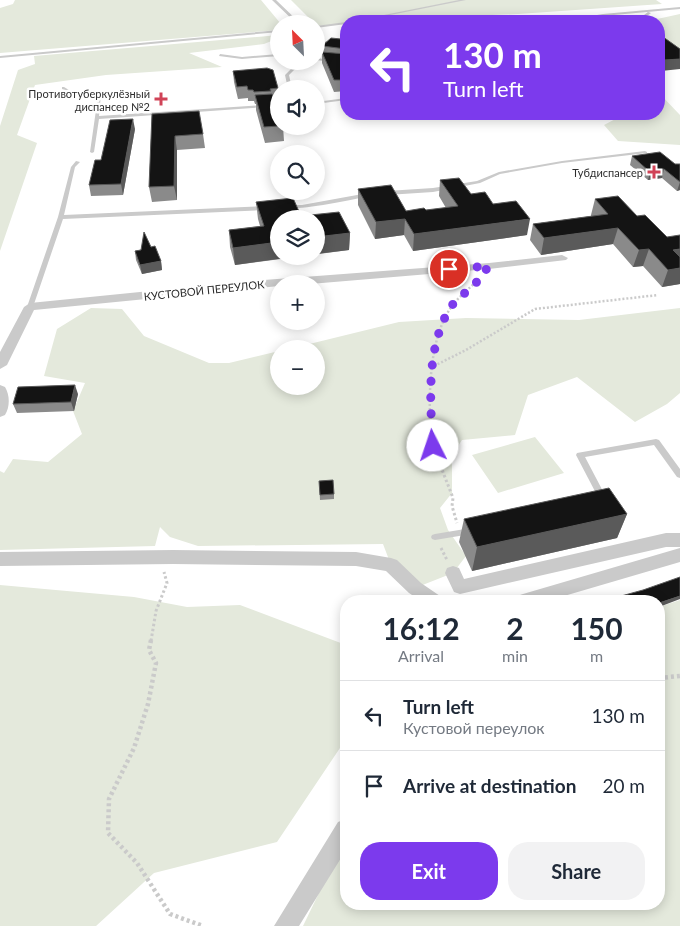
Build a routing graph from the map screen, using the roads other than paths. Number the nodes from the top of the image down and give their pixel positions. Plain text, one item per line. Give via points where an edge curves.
1 (274, 0) edge
2 (464, 0) edge
3 (680, 8) edge
4 (648, 11) junction
5 (290, 15) edge
6 (387, 15) edge
7 (607, 15) edge
8 (647, 15) edge
9 (340, 24) edge
10 (325, 26) edge
11 (270, 32) edge
12 (340, 41) edge
13 (325, 43) edge
14 (220, 55) dead end
15 (270, 56) edge
16 (0, 58) edge
17 (325, 60) edge
18 (340, 62) edge
19 (291, 70) edge
20 (287, 80) edge
21 (63, 88) dead end
22 (340, 100) edge
23 (325, 102) edge
24 (270, 106) edge
25 (97, 118) junction
26 (92, 152) dead end
27 (645, 152) edge
28 (78, 162) dead end
29 (273, 208) edge
30 (283, 208) edge
31 (61, 217) junction
32 (562, 258) dead end
33 (30, 307) junction
34 (0, 365) edge
35 (0, 390) edge
36 (0, 412) edge
37 (680, 476) edge
38 (595, 504) edge
39 (480, 529) edge
40 (435, 537) road end
41 (680, 540) edge
42 (680, 554) edge
43 (0, 558) edge
44 (453, 573) road end
45 (425, 595) edge
46 (543, 595) edge
47 (340, 840) edge
48 (286, 926) edge

1 - 5 lane
2 - 6 lane
3 - 4 lane
4 - 7 lane
4 - 8 lane
9 - 10 lane
11 - 16 lane
12 - 13 lane
14 - 15 lane
17 - 18 lane
19 - 20 lane via 286,75
21 - 25 lane via 76,96 100,95
22 - 23 lane
24 - 25 lane
25 - 26 lane
27 - 30 lane via 499,173 478,182 442,188 378,193
28 - 31 lane via 73,167
29 - 31 lane
31 - 33 lane
32 - 33 street, КУСТОВОЙ ПЕРЕУЛОК via 250,284
33 - 34 street
35 - 36 street
37 - 38 lane via 656,442 580,455 605,502
39 - 40 lane
41 - 44 street via 666,540 460,587
42 - 46 street
43 - 45 street via 365,560 391,565
47 - 48 street

